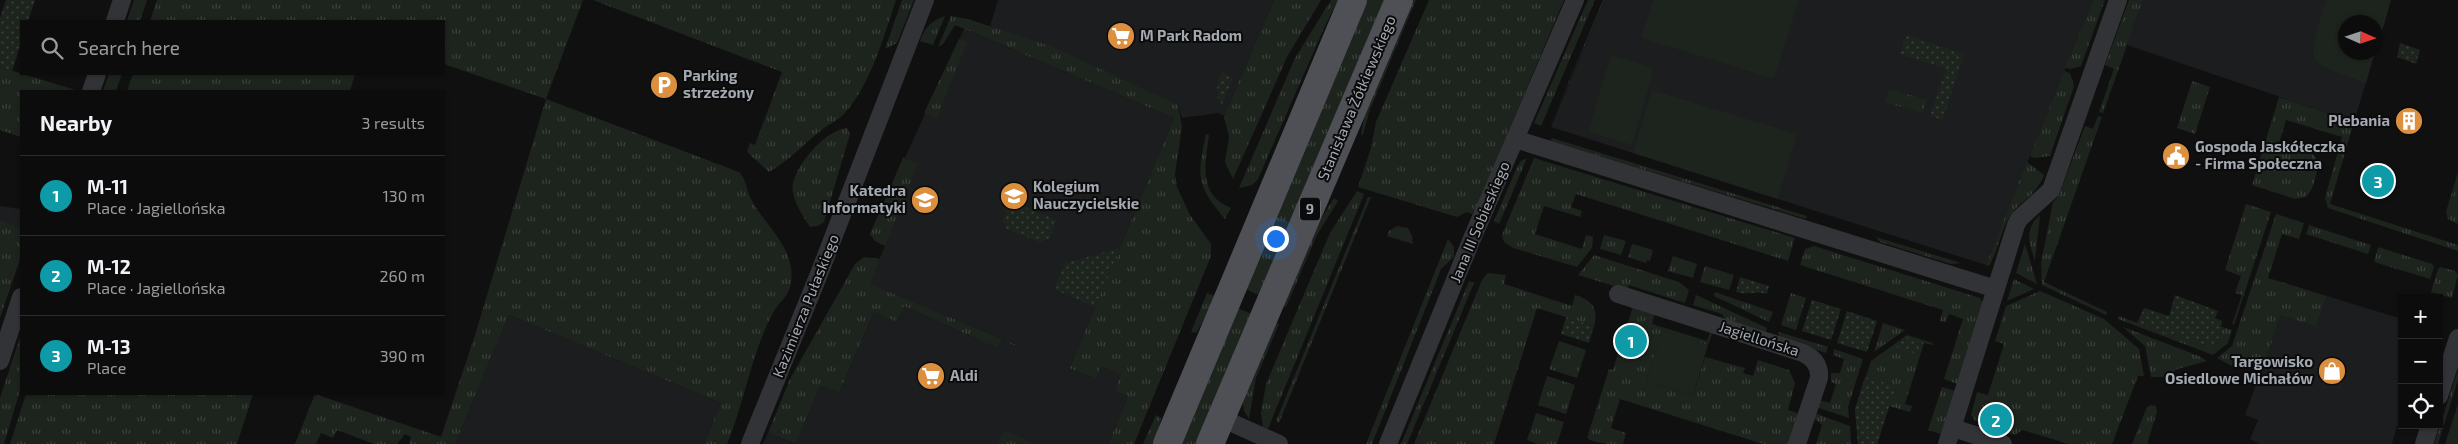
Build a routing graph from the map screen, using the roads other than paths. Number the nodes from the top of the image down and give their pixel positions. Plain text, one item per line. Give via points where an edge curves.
1 (122, 0) edge
2 (925, 0) edge
3 (1353, 0) edge
4 (1398, 0) edge
5 (1575, 0) edge
6 (2118, 0) edge
7 (115, 20) edge
8 (97, 75) edge
9 (91, 90) edge
10 (1515, 140) junction
11 (1996, 288) junction
12 (1618, 294) dead end
13 (20, 300) edge
14 (2458, 338) edge
15 (0, 361) edge
16 (2443, 384) edge
17 (1221, 418) junction
18 (2429, 429) edge
19 (1950, 436) edge
20 (750, 444) edge
21 (1167, 444) edge
22 (1210, 444) edge
23 (1279, 444) edge
24 (1388, 444) edge
25 (1797, 444) edge
26 (2003, 444) edge
27 (2424, 444) edge

1 - 7 street
2 - 20 street, Kazimierza Pułaskiego
3 - 21 main road
4 - 17 main road, Stanisława Żółkiewskiego / 9
5 - 10 street, Jana III Sobieskiego
6 - 11 street via 2051,190 2019,219
8 - 9 street
10 - 11 street
10 - 24 street, Jana III Sobieskiego
11 - 19 street
12 - 25 street, Jagiellońska via 1813,359 1818,366 1818,378
13 - 15 street
14 - 16 street
17 - 22 main road, Stanisława Żółkiewskiego / 9
17 - 23 street
18 - 27 street
19 - 26 street

